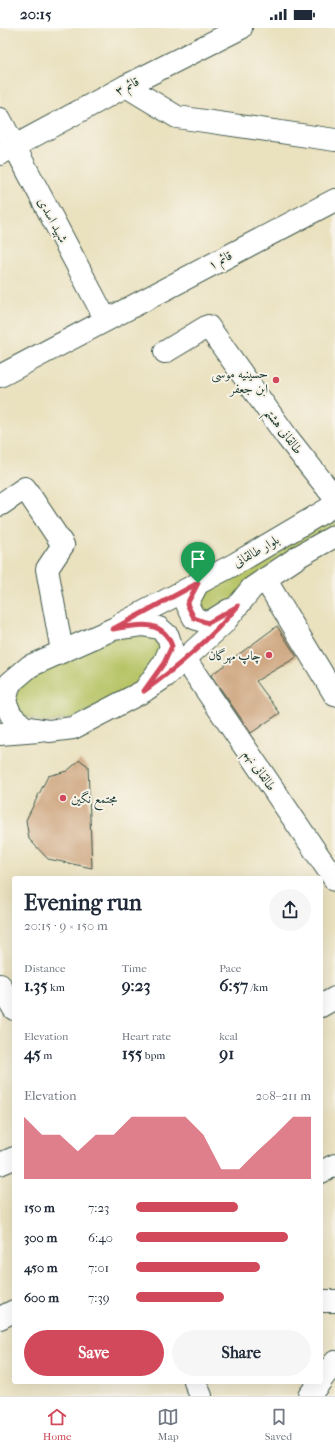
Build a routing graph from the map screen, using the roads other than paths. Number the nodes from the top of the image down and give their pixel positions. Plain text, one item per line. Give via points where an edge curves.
1 (241, 28) edge
2 (126, 86) junction
3 (0, 119) edge
4 (335, 140) edge
5 (7, 151) edge
6 (335, 200) edge
7 (106, 320) junction
8 (165, 352) dead end
9 (0, 376) edge
10 (335, 498) edge
11 (0, 505) edge
12 (335, 505) edge
13 (335, 536) edge
14 (265, 579) junction
15 (198, 583) junction
16 (238, 606) junction
17 (113, 629) junction
18 (62, 651) junction
19 (184, 659) junction
20 (30, 666) junction
21 (0, 673) edge
22 (144, 691) junction
23 (335, 695) edge
24 (49, 731) junction
25 (0, 734) edge
26 (335, 880) edge
27 (0, 985) edge
28 (335, 998) edge
29 (323, 1005) edge
30 (12, 1006) edge
31 (12, 1159) edge
32 (0, 1164) edge
33 (335, 1165) edge
34 (323, 1171) edge
35 (323, 1301) edge
36 (335, 1301) edge
37 (12, 1312) edge
38 (0, 1318) edge
39 (319, 1384) edge
40 (309, 1396) edge

1 - 2 street, قائم ٣
2 - 4 street via 176,117
2 - 5 street, قائم ٣
3 - 5 street, شهید اسدی
5 - 7 street, شهید اسدی
6 - 7 street, قائم ١
7 - 9 street, قائم ١
8 - 10 street, طالقانی هشتم via 208,326 287,437
11 - 18 street via 25,488 63,545 47,568
12 - 15 street, بلوار طالقانی
13 - 14 street, بلوار طالقانی
14 - 16 street, بلوار طالقانی via 252,588
14 - 23 street
15 - 16 street via 187,604 194,618 208,623
15 - 17 street, بلوار طالقانی
16 - 19 street, بلوار طالقانی
17 - 18 street
17 - 22 street via 142,625 159,628 168,636 172,646 164,663
18 - 20 street
19 - 22 street, بلوار طالقانی via 166,676
19 - 26 street, طالقانی نهم
20 - 21 street
20 - 24 street via 10,684 5,701 11,715 24,727
22 - 24 street, بلوار طالقانی via 73,728
24 - 25 street
27 - 30 street
28 - 29 street
31 - 32 street
33 - 34 street
35 - 36 street
37 - 38 street
39 - 40 street

